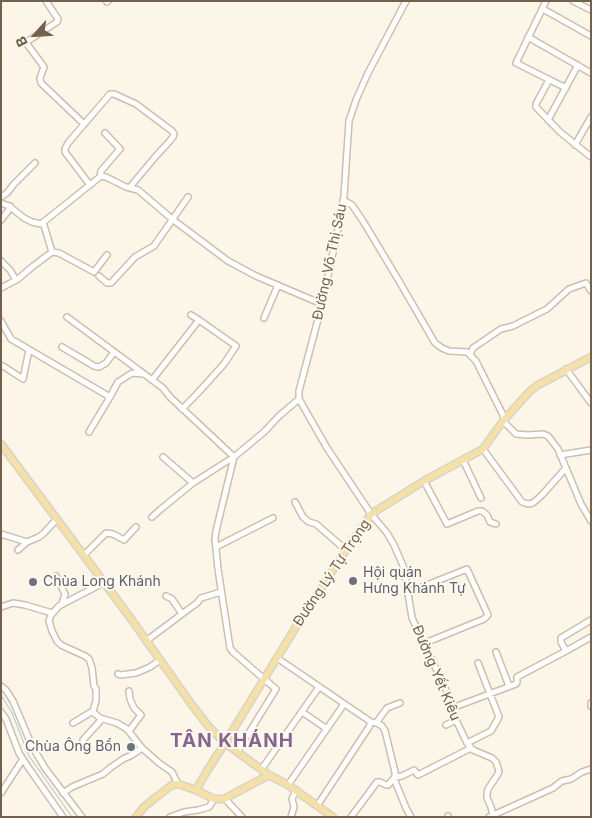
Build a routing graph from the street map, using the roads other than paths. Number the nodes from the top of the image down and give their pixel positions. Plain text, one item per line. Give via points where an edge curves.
1 (46, 1) edge
2 (406, 1) edge
3 (546, 1) edge
4 (574, 1) edge
5 (543, 9) junction
6 (591, 10) edge
7 (591, 36) edge
8 (528, 38) junction
9 (578, 66) junction
10 (591, 73) edge
11 (550, 80) junction
12 (566, 88) junction
13 (591, 117) edge
14 (548, 120) junction
15 (84, 124) junction
16 (105, 132) dead end
17 (575, 144) junction
18 (591, 156) edge
19 (35, 163) dead end
20 (100, 177) junction
21 (90, 185) junction
22 (130, 187) junction
23 (188, 196) dead end
24 (1, 197) edge
25 (344, 200) junction
26 (1, 203) edge
27 (10, 206) junction
28 (1, 220) edge
29 (172, 220) junction
30 (43, 222) junction
31 (52, 252) junction
32 (107, 255) dead end
33 (1, 261) edge
34 (99, 276) dead end
35 (16, 280) junction
36 (278, 285) junction
37 (1, 288) edge
38 (591, 291) edge
39 (322, 304) junction
40 (191, 315) dead end
41 (67, 317) dead end
42 (264, 318) dead end
43 (199, 320) junction
44 (1, 321) edge
45 (62, 347) dead end
46 (29, 350) junction
47 (114, 352) junction
48 (470, 354) junction
49 (591, 356) edge
50 (3, 366) dead end
51 (566, 369) junction
52 (144, 374) junction
53 (152, 380) junction
54 (110, 397) junction
55 (299, 399) junction
56 (591, 403) edge
57 (182, 409) junction
58 (504, 420) junction
59 (89, 432) dead end
60 (1, 444) edge
61 (483, 449) junction
62 (591, 450) edge
63 (560, 454) junction
64 (163, 458) dead end
65 (233, 458) junction
66 (463, 460) junction
67 (566, 468) junction
68 (424, 481) junction
69 (193, 483) junction
70 (481, 498) dead end
71 (295, 502) dead end
72 (372, 514) junction
73 (152, 517) dead end
74 (273, 518) dead end
75 (57, 519) junction
76 (591, 521) edge
77 (496, 524) dead end
78 (136, 527) dead end
79 (1, 534) edge
80 (27, 542) junction
81 (216, 547) junction
82 (18, 550) dead end
83 (346, 550) junction
84 (84, 555) junction
85 (56, 576) dead end
86 (103, 583) junction
87 (221, 592) junction
88 (407, 593) junction
89 (166, 596) dead end
90 (62, 605) junction
91 (1, 607) edge
92 (52, 613) junction
93 (182, 614) junction
94 (591, 620) edge
95 (591, 636) edge
96 (146, 641) junction
97 (425, 644) junction
98 (566, 651) junction
99 (496, 652) dead end
100 (277, 658) junction
101 (160, 660) junction
102 (478, 663) dead end
103 (118, 674) dead end
104 (264, 679) junction
105 (1, 686) edge
106 (319, 686) junction
107 (509, 686) junction
108 (129, 691) dead end
109 (490, 694) junction
110 (400, 703) dead end
111 (344, 704) junction
112 (452, 708) junction
113 (93, 711) junction
114 (1, 712) edge
115 (302, 712) junction
116 (102, 718) junction
117 (456, 720) junction
118 (373, 722) junction
119 (73, 723) dead end
120 (446, 725) dead end
121 (327, 729) junction
122 (129, 731) junction
123 (225, 743) junction
124 (470, 746) junction
125 (83, 748) dead end
126 (142, 748) junction
127 (237, 752) junction
128 (23, 759) junction
129 (591, 769) edge
130 (261, 770) junction
131 (269, 776) junction
132 (395, 777) junction
133 (178, 784) junction
134 (288, 785) junction
135 (196, 790) junction
136 (296, 790) junction
137 (1, 793) edge
138 (63, 793) junction
139 (214, 799) junction
140 (225, 799) junction
141 (317, 806) junction
142 (329, 816) edge
143 (491, 816) edge
144 (63, 817) edge
145 (82, 817) edge
146 (136, 817) edge
147 (170, 817) edge
148 (242, 817) edge
149 (291, 817) edge
150 (351, 817) edge
151 (411, 817) edge

1 - 15 street via 57,22 28,44 44,67 41,83
2 - 25 street, Đường Võ Thị Sáu via 368,73 349,121
3 - 5 street
4 - 6 street
5 - 7 street
5 - 8 street
8 - 9 street
8 - 11 street via 516,63
9 - 10 street
9 - 12 street
11 - 12 street
11 - 14 street via 536,104
12 - 14 street
13 - 17 street
14 - 17 street
15 - 21 street via 68,143 65,152
15 - 22 street via 110,94 114,94 136,104 172,131 173,137
16 - 20 street via 120,150 101,171
17 - 18 street
19 - 24 street
20 - 21 street
20 - 22 street
21 - 30 street
22 - 29 street via 138,190
23 - 29 street
25 - 39 street, Đường Võ Thị Sáu
25 - 48 street via 352,205 363,221 435,343 449,351
26 - 27 street
27 - 28 street
27 - 30 street via 32,222
29 - 34 street via 154,246 135,257 112,282 108,284
29 - 36 street via 228,261
30 - 31 street
31 - 32 street via 94,272
31 - 35 street
33 - 35 street
35 - 37 street
36 - 39 street
36 - 42 street
38 - 48 street via 586,283 569,289 547,308 501,329 473,348
39 - 55 street, Đường Võ Thị Sáu
40 - 43 street
41 - 47 street
43 - 53 street
43 - 57 street via 236,346 224,364
44 - 46 street via 11,339
45 - 47 street via 94,366 106,363
46 - 50 street via 23,379
46 - 54 street
47 - 52 street
48 - 58 street
49 - 51 main road, Đường Lý Tự Trọng
51 - 56 street
51 - 58 main road, Đường Lý Tự Trọng via 530,391
52 - 53 street
52 - 54 street via 132,374 120,380
53 - 57 street
54 - 59 street
55 - 65 street
55 - 72 street
57 - 65 street
58 - 61 main road, Đường Lý Tự Trọng
58 - 63 street via 516,434 548,436
60 - 75 main road
61 - 66 main road, Đường Lý Tự Trọng
61 - 67 street via 522,502 528,504 542,495
62 - 63 street
63 - 67 street
64 - 69 street
65 - 69 street
65 - 81 street via 216,531
66 - 68 main road, Đường Lý Tự Trọng
66 - 70 street
67 - 76 street
68 - 72 main road, Đường Lý Tự Trọng
68 - 77 street via 447,524 478,511
69 - 73 street
71 - 83 street via 303,517
72 - 83 main road, Đường Lý Tự Trọng
72 - 88 street, Đường Yết Kiêu via 398,553 404,568
74 - 81 street
75 - 80 street via 39,537
75 - 84 main road
78 - 84 street via 124,540 106,533
79 - 80 street
80 - 82 street
81 - 87 street
83 - 100 main road, Đường Lý Tự Trọng
84 - 86 main road
85 - 90 street via 65,594
86 - 90 street
86 - 96 main road
87 - 93 street via 201,598
87 - 104 street via 230,648
88 - 97 street, Đường Yết Kiêu via 412,618
88 - 97 street via 467,570 488,615 484,620
89 - 93 street
90 - 92 street
91 - 92 street via 13,603
92 - 113 street via 49,621 57,641 89,659 96,689
93 - 96 street
94 - 98 street via 561,638
95 - 98 street
96 - 101 main road
97 - 112 street, Đường Yết Kiêu
98 - 107 street via 517,677 517,682
99 - 107 street
100 - 104 main road, Đường Lý Tự Trọng
100 - 106 street
101 - 103 street via 136,673
101 - 123 main road via 209,727
102 - 109 street
104 - 123 main road, Đường Lý Tự Trọng
104 - 127 street via 276,689
105 - 138 street via 13,701 32,746
106 - 111 street
106 - 115 street
107 - 109 street
108 - 122 street via 134,708 142,715
109 - 112 street
109 - 124 street via 499,717 491,731
110 - 118 street via 387,708
111 - 118 street
111 - 121 street
112 - 117 street, Đường Yết Kiêu
113 - 116 street
113 - 119 street
114 - 128 street
115 - 121 street
115 - 130 street
116 - 122 street
116 - 125 street via 83,740
117 - 120 street
117 - 124 street, Đường Yết Kiêu
118 - 132 street via 385,731
118 - 141 street
121 - 134 street
122 - 126 street
123 - 127 main road
123 - 135 main road, Đường Lý Tự Trọng
124 - 132 street via 418,775 414,770
124 - 143 street via 492,758 498,766 498,774 487,794
126 - 133 street via 172,772
126 - 138 street via 103,774
127 - 130 main road
128 - 137 street
128 - 144 street
129 - 143 street
130 - 131 main road
131 - 134 main road
131 - 140 main road
132 - 150 street via 386,786 377,782
132 - 151 street
133 - 135 main road
133 - 146 main road via 155,798
134 - 136 main road
135 - 139 main road
136 - 141 main road
136 - 149 street
138 - 145 street
139 - 140 main road
139 - 147 street via 209,806
140 - 148 street
141 - 142 main road

